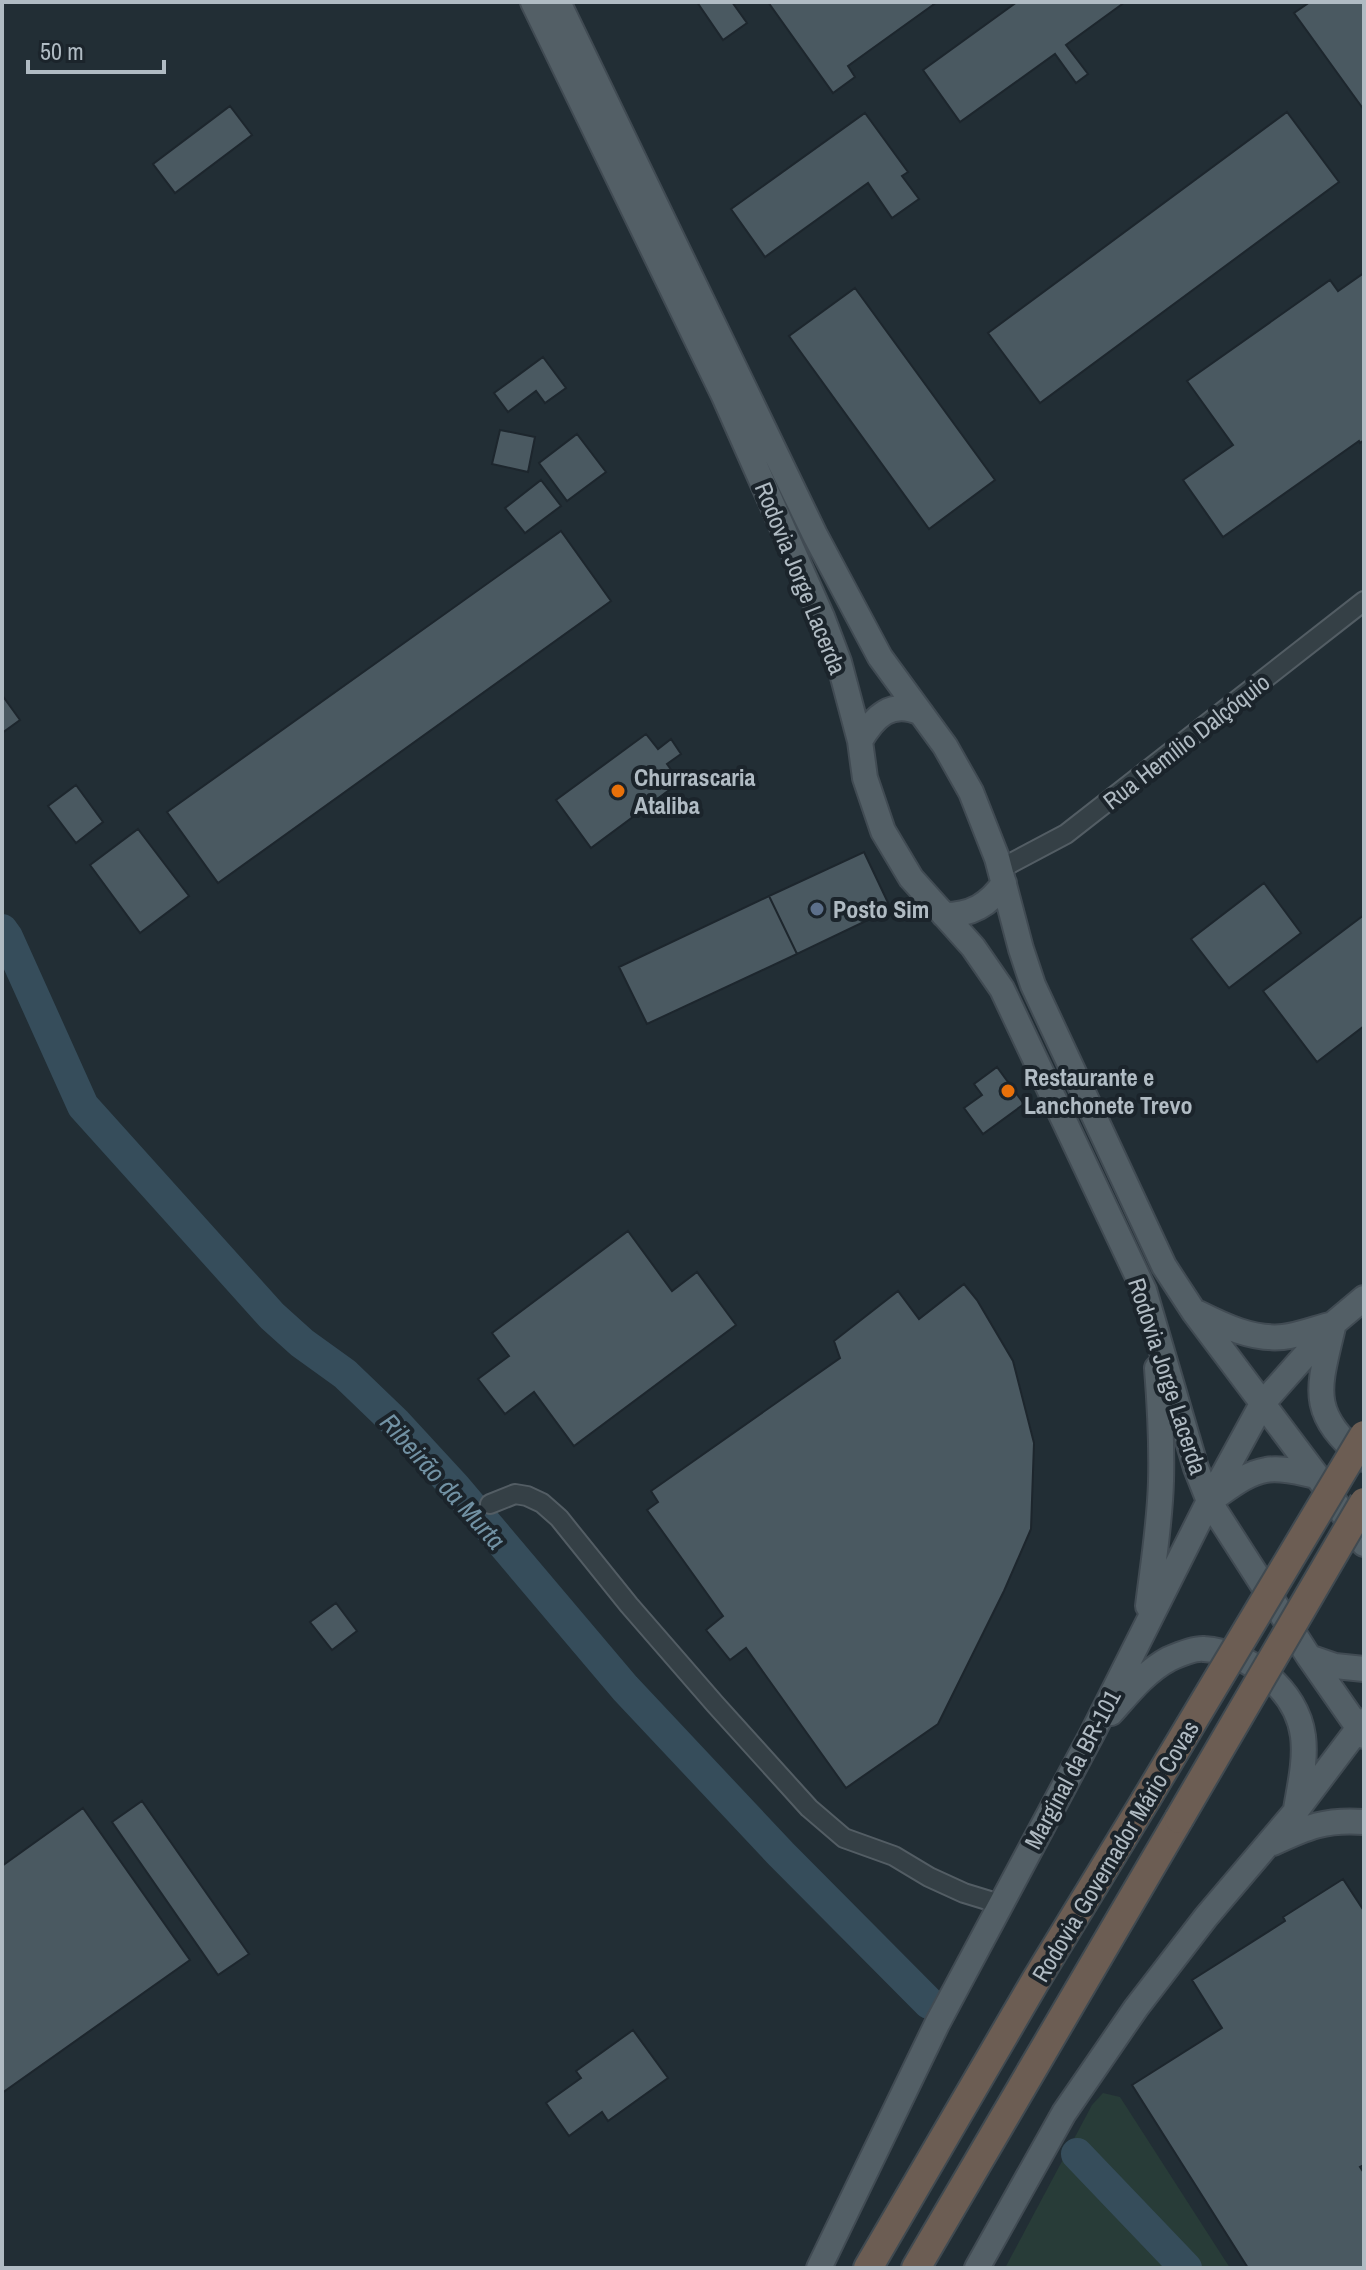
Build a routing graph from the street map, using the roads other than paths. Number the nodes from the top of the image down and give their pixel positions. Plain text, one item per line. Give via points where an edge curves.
1 (533, 2) edge
2 (558, 2) edge
3 (1364, 601) edge
4 (921, 713) junction
5 (860, 741) junction
6 (1002, 876) junction
7 (944, 915) junction
8 (1364, 1298) edge
9 (1194, 1312) junction
10 (1153, 1314) junction
11 (1333, 1324) junction
12 (1262, 1404) junction
13 (1364, 1435) edge
14 (1364, 1459) edge
15 (1317, 1476) junction
16 (1209, 1501) junction
17 (1364, 1502) edge
18 (490, 1504) dead end
19 (1364, 1544) edge
20 (1145, 1626) junction
21 (1309, 1657) junction
22 (1364, 1669) edge
23 (1362, 1728) edge
24 (1092, 1734) junction
25 (1296, 1811) junction
26 (1364, 1822) edge
27 (1267, 1845) junction
28 (1000, 1904) junction
29 (924, 2172) junction
30 (934, 2237) junction
31 (819, 2268) edge
32 (846, 2268) edge
33 (868, 2268) edge
34 (916, 2268) edge
35 (922, 2268) edge
36 (977, 2268) edge

1 - 5 main road, Rodovia Jorge Lacerda via 724,396 822,617
2 - 4 main road, Rodovia Jorge Lacerda via 815,535 880,657
3 - 6 lane, Rua Hemílio Dalçóquio via 1066,834
4 - 5 main road via 910,708 885,712
4 - 6 main road, Rodovia Jorge Lacerda via 971,792
5 - 7 main road, Rodovia Jorge Lacerda via 865,778 883,831 911,878
6 - 7 main road via 989,901 979,908
6 - 9 main road, Rodovia Jorge Lacerda via 1044,1011 1151,1243
7 - 10 main road, Rodovia Jorge Lacerda via 1002,989
8 - 11 main road, Marginal da BR-101
9 - 11 main road via 1248,1334 1283,1337
9 - 12 main road, Rodovia Jorge Lacerda
10 - 16 main road, Rodovia Jorge Lacerda
10 - 20 main road via 1161,1482
11 - 12 main road, Marginal da BR-101
11 - 14 main road via 1320,1381 1322,1404 1347,1445
12 - 15 main road, Rodovia Jorge Lacerda
12 - 16 main road, Marginal da BR-101
13 - 29 highway, Rodovia Governador Mário Covas, bridge
15 - 16 main road via 1266,1470 1241,1479
15 - 19 main road, Rodovia Jorge Lacerda
16 - 20 main road, Marginal da BR-101
16 - 21 main road, Rodovia Jorge Lacerda
17 - 30 highway, Rodovia Governador Mário Covas, bridge
18 - 28 lane via 515,1494 527,1496 559,1518 715,1704 809,1808 844,1838
20 - 24 main road, Marginal da BR-101
21 - 22 main road
21 - 23 main road, Rodovia Jorge Lacerda
23 - 25 main road
24 - 25 main road via 1143,1678 1169,1659 1201,1648 1232,1654 1267,1675 1292,1702 1303,1734
24 - 28 main road, Marginal da BR-101
25 - 27 main road
26 - 27 main road via 1310,1826
27 - 36 main road via 1170,1962 1091,2072
28 - 31 main road, Marginal da BR-101
29 - 32 highway
29 - 33 highway, Rodovia Governador Mário Covas
30 - 34 highway, Rodovia Governador Mário Covas
30 - 35 highway

